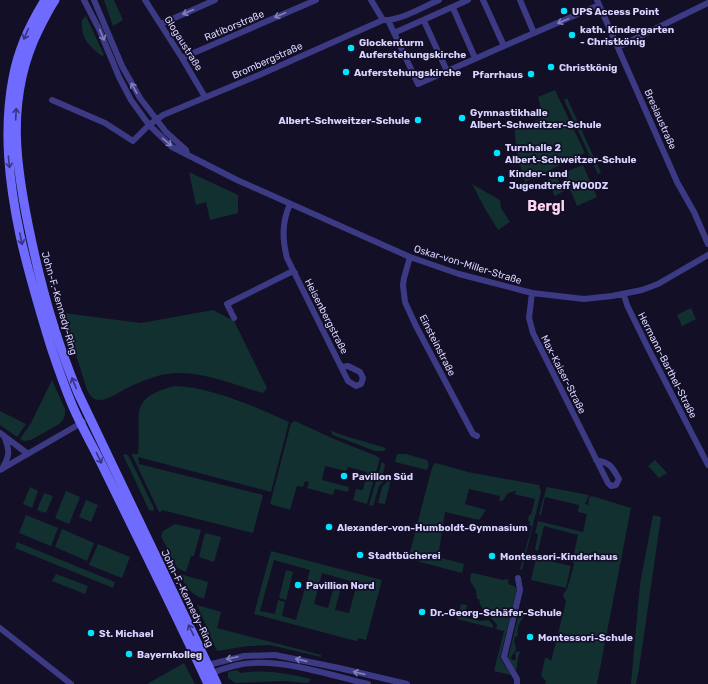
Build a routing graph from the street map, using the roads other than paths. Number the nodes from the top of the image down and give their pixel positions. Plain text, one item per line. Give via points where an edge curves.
1 (44, 0) edge
2 (56, 0) edge
3 (84, 0) edge
4 (94, 0) edge
5 (144, 0) edge
6 (215, 0) edge
7 (316, 0) edge
8 (371, 0) edge
9 (439, 0) edge
10 (468, 0) edge
11 (483, 0) edge
12 (520, 0) edge
13 (598, 2) edge
14 (708, 4) edge
15 (453, 8) junction
16 (385, 20) junction
17 (424, 20) junction
18 (161, 24) junction
19 (394, 33) junction
20 (534, 33) junction
21 (504, 46) junction
22 (618, 47) junction
23 (182, 58) junction
24 (475, 58) junction
25 (447, 71) junction
26 (205, 97) junction
27 (52, 100) dead end
28 (156, 120) junction
29 (149, 125) junction
30 (187, 154) junction
31 (290, 204) junction
32 (708, 244) edge
33 (708, 256) edge
34 (410, 257) junction
35 (295, 273) junction
36 (532, 293) junction
37 (624, 294) junction
38 (234, 318) dead end
39 (341, 367) dead end
40 (90, 419) junction
41 (81, 423) junction
42 (2, 435) edge
43 (478, 436) dead end
44 (28, 454) junction
45 (596, 460) dead end
46 (708, 465) edge
47 (0, 470) edge
48 (518, 578) dead end
49 (1, 631) edge
50 (330, 666) junction
51 (208, 670) junction
52 (326, 674) junction
53 (71, 684) edge
54 (208, 684) edge
55 (216, 684) edge
56 (368, 684) edge
57 (407, 684) edge
58 (517, 684) edge

1 -> 41 main road, John-F.-Kennedy-Ring via 24,39 14,73 7,138 9,162 18,225 34,291 54,359
40 -> 2 main road, John-F.-Kennedy-Ring via 68,369 52,322 25,210 16,139 17,102 24,67 33,41
3 -> 29 street, Oskar-von-Miller-Straße via 125,89
28 -> 4 street, Oskar-von-Miller-Straße via 132,86
5 - 18 street, Glogaustraße
6 -> 18 street
7 -> 23 street, Ratiborstraße
8 - 16 street
9 - 16 street, Brombergstraße via 402,16
10 - 15 street
11 - 21 street
12 - 20 street
13 -> 20 street
13 - 22 street, Breslaustraße
14 - 22 street
15 - 17 street
15 - 24 street
16 - 19 street
16 - 26 street, Brombergstraße
17 - 19 street
17 - 25 street
18 - 23 street, Glogaustraße
19 - 25 street via 418,84
20 - 21 street
21 - 24 street
22 - 32 street, Breslaustraße
23 - 26 street, Glogaustraße
24 - 25 street
26 - 28 street, Brombergstraße
27 - 29 street, Brombergstraße via 106,123 133,141
28 - 29 street, Brombergstraße
28 - 30 street, Oskar-von-Miller-Straße
29 -> 30 street, Oskar-von-Miller-Straße via 172,147
30 - 31 street, Oskar-von-Miller-Straße
31 - 34 street, Oskar-von-Miller-Straße
31 - 35 street, Heisenbergstraße via 285,217 283,239 287,258
33 - 37 street, Oskar-von-Miller-Straße via 658,284
34 - 36 street, Oskar-von-Miller-Straße via 459,274
34 - 43 street, Einsteinstraße via 403,289 406,302 473,434
35 - 38 street, Heisenbergstraße via 291,272 227,304
35 - 39 street, Heisenbergstraße
36 - 37 street, Oskar-von-Miller-Straße via 584,298
36 - 45 street, Max-Kaiser-Straße via 529,318 533,334
37 - 46 street, Hermann-Barthel-Straße via 648,348
40 - 41 street
51 -> 40 main road, John-F.-Kennedy-Ring
41 - 44 street
41 -> 51 main road, John-F.-Kennedy-Ring via 165,593
42 - 44 street
42 - 47 street via 9,453
44 - 47 street
48 - 58 street via 520,590 504,658 517,679
49 - 53 street
50 -> 51 street via 267,654 244,656
50 - 52 street
57 -> 50 street
51 - 52 street via 252,662 268,662
51 - 54 main road, John-F.-Kennedy-Ring
51 - 55 main road, John-F.-Kennedy-Ring
52 - 56 street

